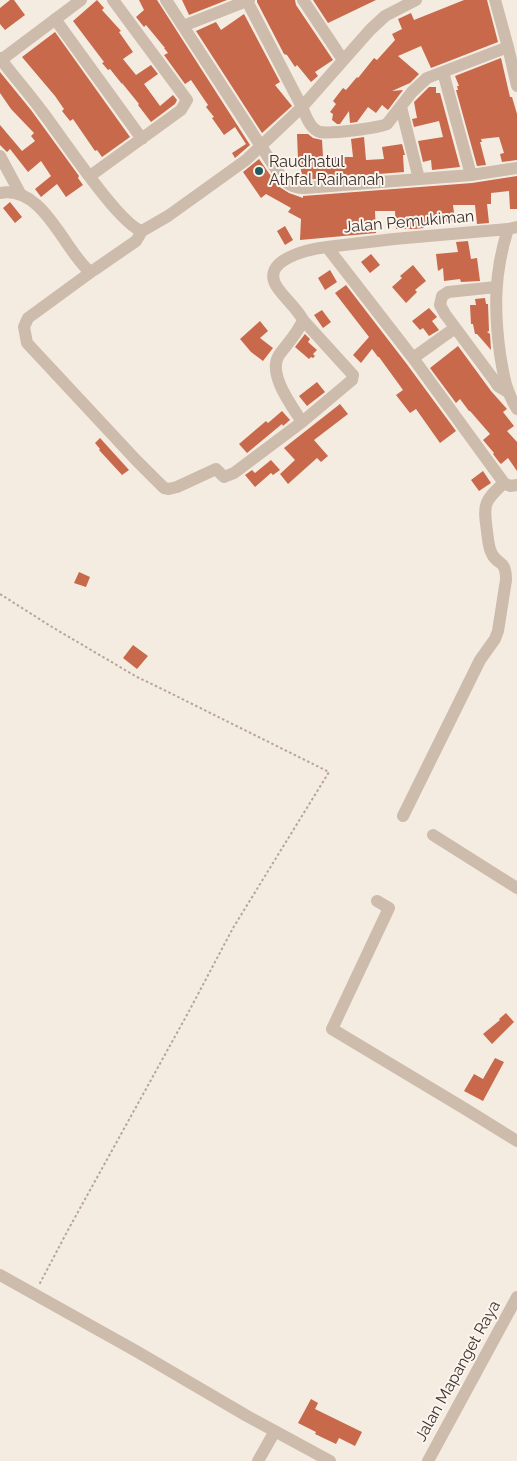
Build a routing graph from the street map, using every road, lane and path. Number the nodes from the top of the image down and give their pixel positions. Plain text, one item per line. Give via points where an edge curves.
1 (81, 0) edge
2 (113, 0) edge
3 (166, 0) edge
4 (248, 0) edge
5 (303, 0) edge
6 (416, 0) edge
7 (495, 0) edge
8 (55, 19) junction
9 (183, 26) junction
10 (508, 47) junction
11 (1, 59) edge
12 (344, 60) junction
13 (443, 72) junction
14 (517, 86) edge
15 (302, 107) junction
16 (401, 107) junction
17 (142, 139) junction
18 (262, 147) junction
19 (0, 156) edge
20 (517, 168) edge
21 (471, 175) junction
22 (90, 176) junction
23 (419, 179) junction
24 (0, 194) edge
25 (21, 195) junction
26 (512, 228) edge
27 (142, 231) junction
28 (327, 247) junction
29 (91, 272) junction
30 (496, 287) junction
31 (303, 320) junction
32 (456, 328) junction
33 (413, 358) junction
34 (508, 392) junction
35 (517, 409) edge
36 (302, 422) junction
37 (511, 484) edge
38 (0, 594) edge
39 (403, 816) dead end
40 (433, 835) dead end
41 (517, 888) edge
42 (377, 901) dead end
43 (517, 1141) edge
44 (0, 1275) edge
45 (35, 1294) junction
46 (517, 1297) edge
47 (275, 1431) junction
48 (258, 1461) edge
49 (330, 1461) edge
50 (428, 1461) edge

1 - 8 street
2 - 17 street via 187,100 182,110
3 - 9 street
4 - 9 street
4 - 15 street
5 - 12 street
6 - 12 street via 385,16
7 - 10 street
8 - 11 street
8 - 17 street
9 - 18 street
10 - 13 street
10 - 14 street
11 - 22 street
12 - 15 street
13 - 16 street via 421,82
13 - 21 street
15 - 16 street via 309,122 320,132 382,126
15 - 18 street
16 - 23 street
17 - 22 street
18 - 23 street via 293,188
18 - 27 street via 168,216
19 - 25 street
20 - 21 street
21 - 23 street
22 - 27 street via 125,220
24 - 25 street
25 - 29 street via 49,217
26 - 28 street, Jalan Pemukiman
26 - 30 street, Jalan Pemukiman via 502,249
27 - 29 street via 136,241
28 - 31 street via 292,255 274,272 277,288
28 - 33 street, Jalan Pemukiman
29 - 36 street via 28,318 24,326 27,343 164,488 177,487 216,469 224,476 234,473
30 - 32 street, Jalan Pemukiman via 444,294 440,305
30 - 34 street, Jalan Pemukiman via 499,345
31 - 36 street via 276,361 278,380
31 - 36 street via 353,375 349,384
32 - 33 street
32 - 34 street, Jalan Pemukiman via 498,386
33 - 37 street, Jalan Pemukiman
34 - 35 street, Jalan Pemukiman
37 - 39 street via 492,494 484,514 492,554 506,571 498,631 480,660
38 - 45 path via 137,677 329,772 233,928
40 - 41 street
42 - 43 street via 388,908 332,1029
44 - 45 street
45 - 47 street
46 - 50 street, Jalan Mapanget Raya
47 - 48 street
47 - 49 street

